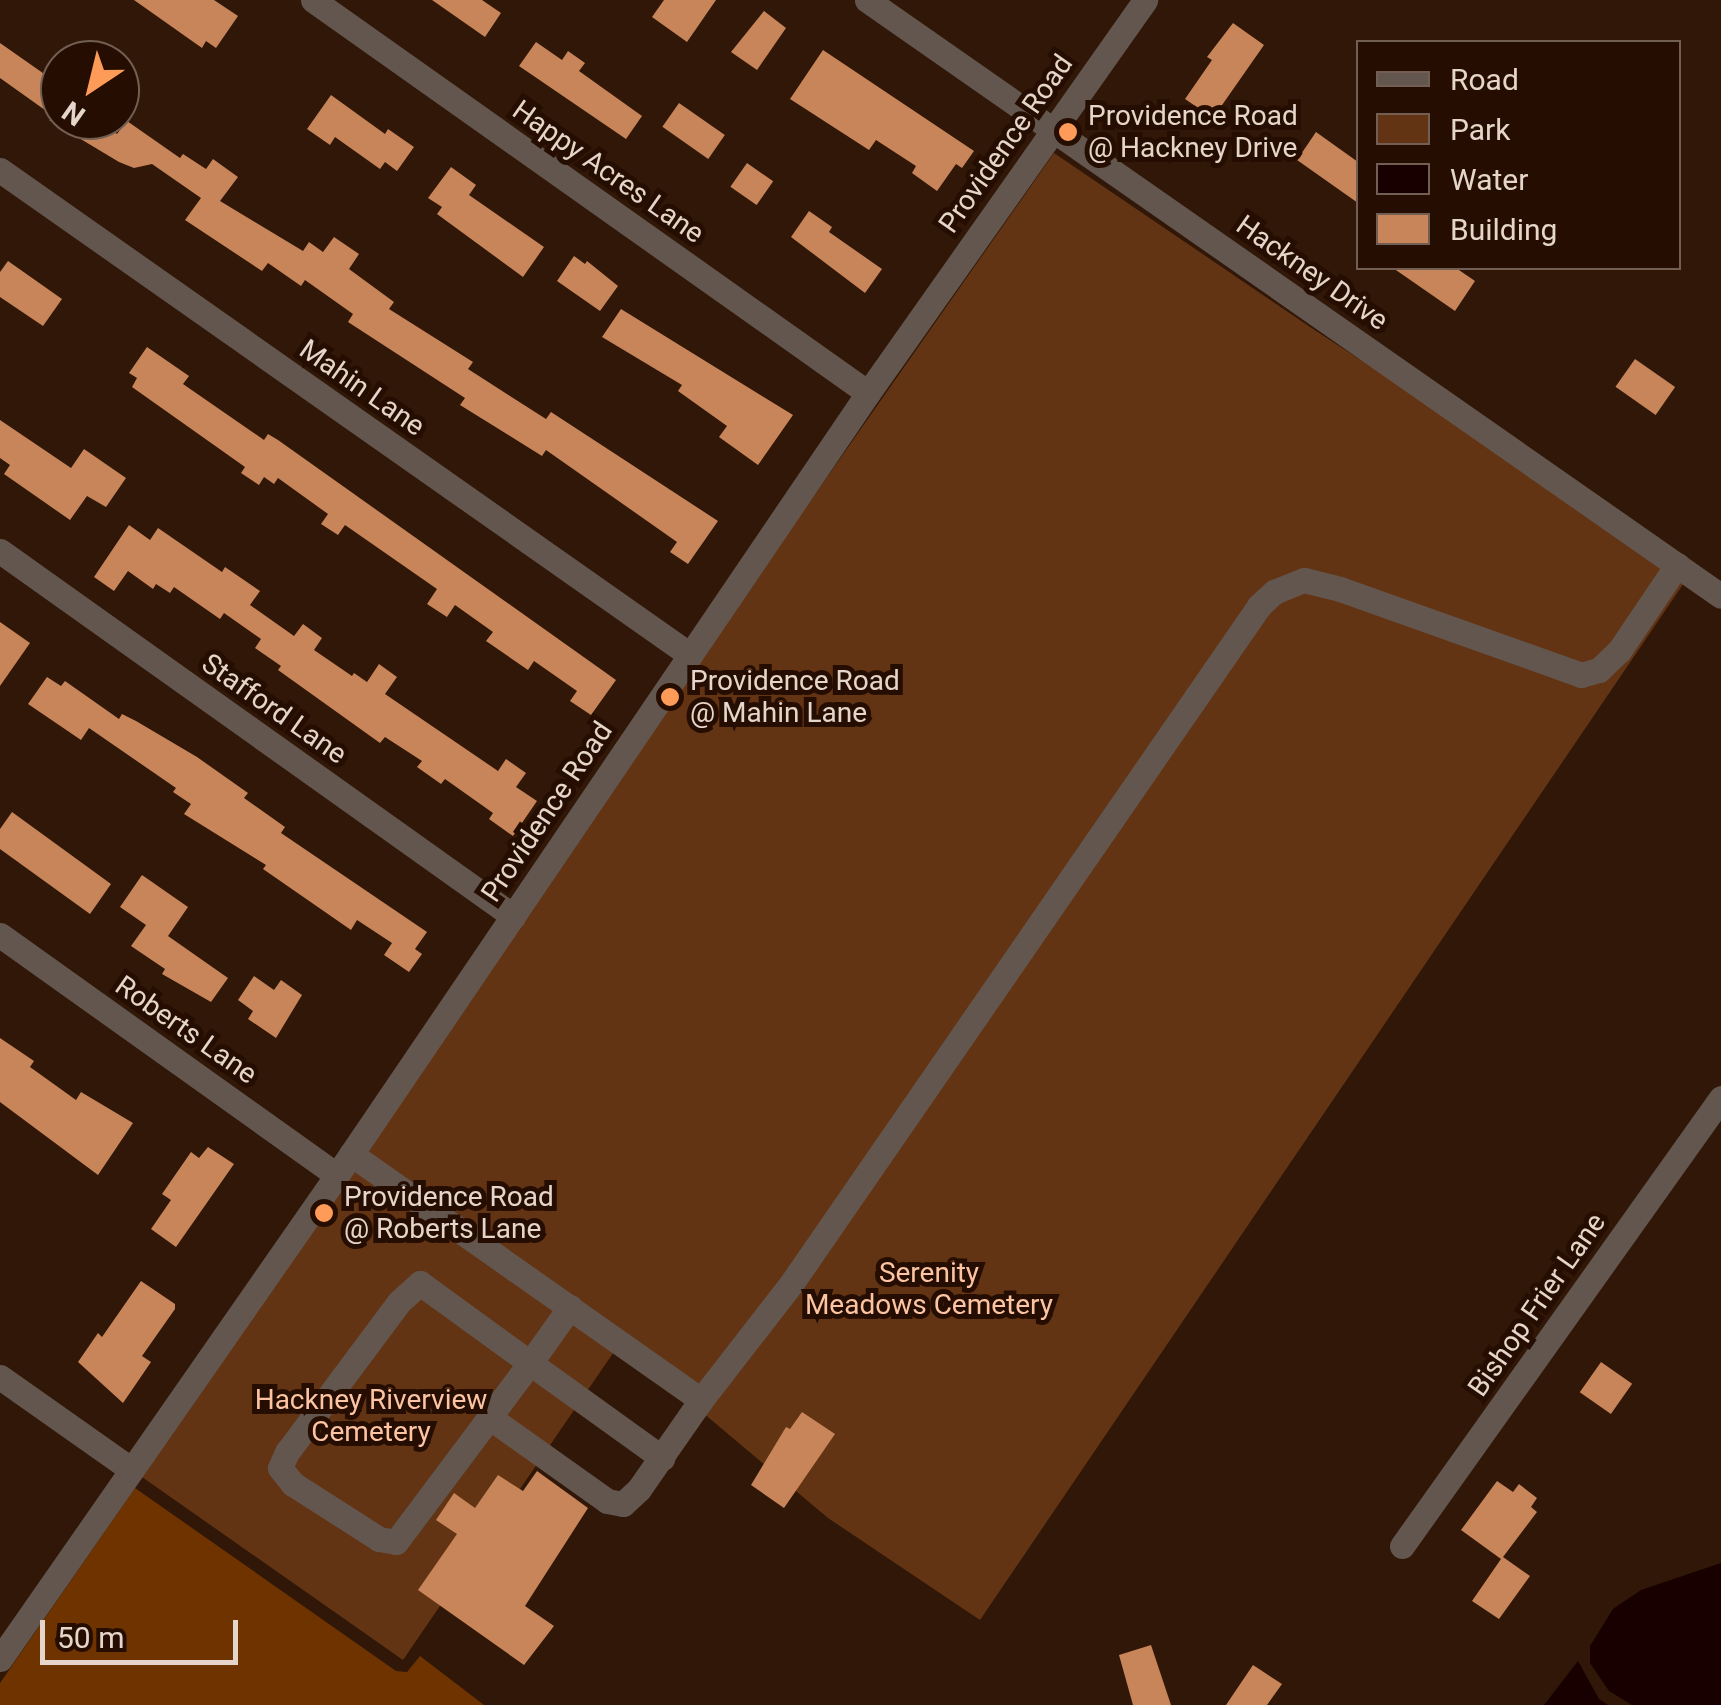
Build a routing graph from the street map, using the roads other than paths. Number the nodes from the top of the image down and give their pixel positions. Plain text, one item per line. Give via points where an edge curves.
1 (314, 0) edge
2 (867, 0) edge
3 (1145, 0) edge
4 (1052, 128) junction
5 (0, 170) edge
6 (868, 394) junction
7 (0, 551) edge
8 (1677, 565) junction
9 (1721, 596) edge
10 (690, 655) junction
11 (513, 916) junction
12 (0, 935) edge
13 (1721, 1098) edge
14 (344, 1165) junction
15 (570, 1307) junction
16 (530, 1363) junction
17 (0, 1377) edge
18 (701, 1400) junction
19 (489, 1418) junction
20 (662, 1458) junction
21 (132, 1470) junction
22 (1402, 1546) dead end
23 (0, 1659) edge

1 - 6 street, Happy Acres Lane
2 - 4 street, Hackney Drive
3 - 4 street, Providence Road
4 - 6 street, Providence Road
4 - 8 street, Hackney Drive
5 - 10 street, Mahin Lane
6 - 10 street, Providence Road
7 - 11 street, Stafford Lane
8 - 9 street, Hackney Drive
8 - 18 street via 1618,651 1599,670 1581,675 1340,589 1304,580 1274,592 791,1284
10 - 11 street, Providence Road
11 - 14 street, Providence Road
12 - 14 street, Roberts Lane
13 - 22 street, Bishop Frier Lane
14 - 15 street, Roberts Lane
14 - 21 street, Providence Road
15 - 16 street
15 - 18 street, Roberts Lane
16 - 19 street
16 - 19 street via 420,1282 280,1468 293,1484 379,1539 396,1542
16 - 20 street
17 - 21 street
18 - 20 street
19 - 20 street via 607,1501 622,1504
21 - 23 street, Providence Road

